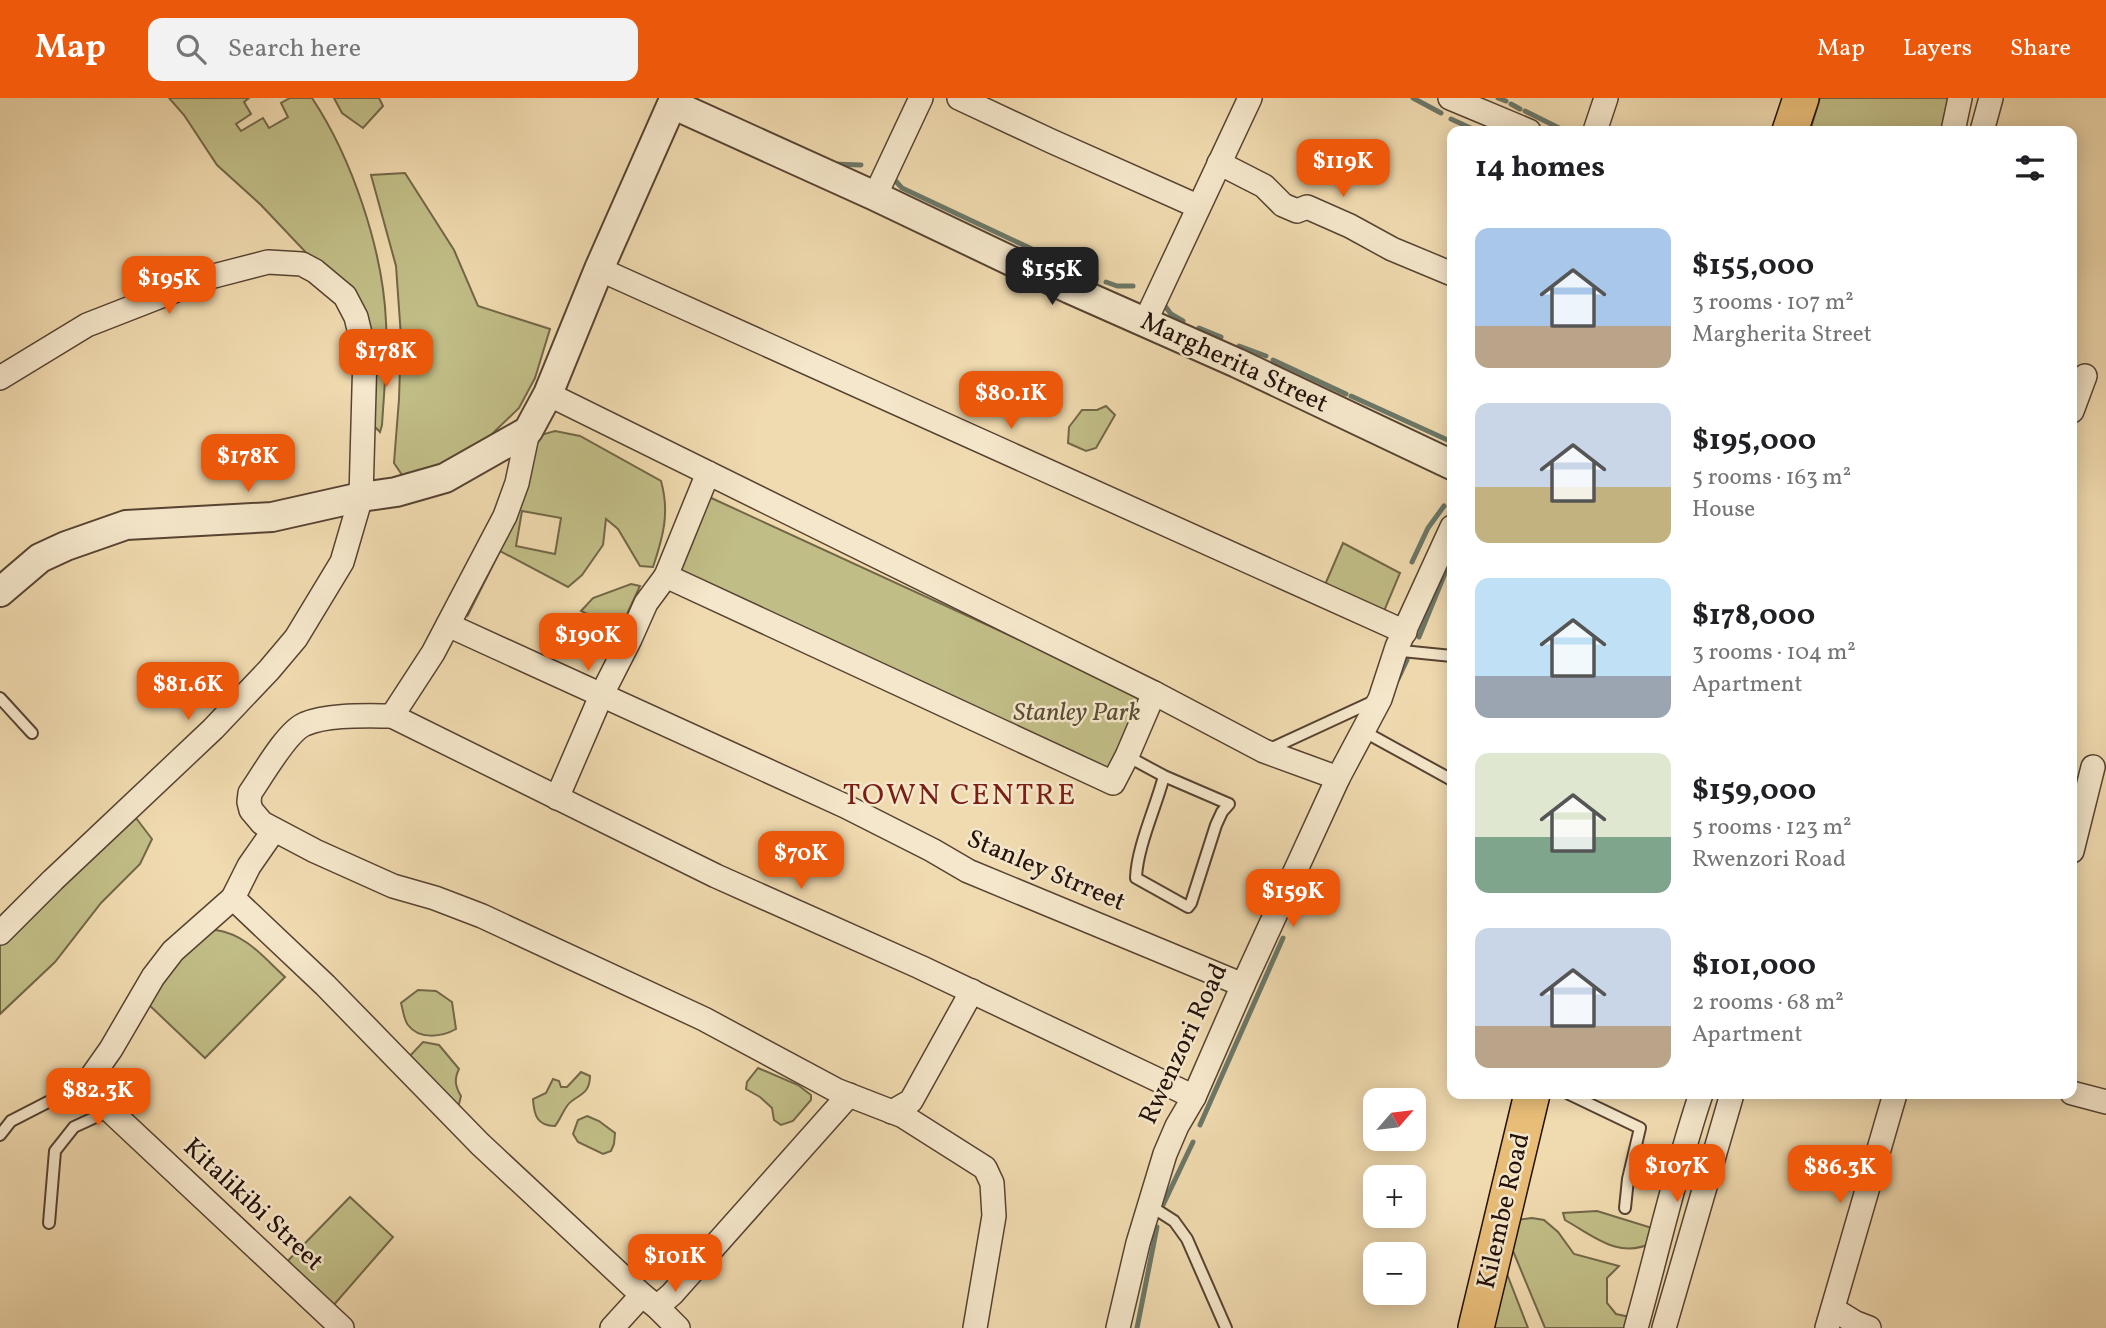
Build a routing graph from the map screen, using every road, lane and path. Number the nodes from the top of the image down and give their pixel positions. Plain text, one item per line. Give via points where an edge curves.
1 (921, 98) edge
2 (960, 98) edge
3 (1450, 98) edge
4 (1606, 98) edge
5 (1801, 98) edge
6 (1960, 98) edge
7 (1991, 98) edge
8 (665, 101) edge
9 (1241, 101) edge
10 (1517, 126) edge
11 (1597, 126) edge
12 (1792, 126) edge
13 (1954, 126) edge
14 (1983, 126) edge
15 (1219, 163) junction
16 (875, 197) junction
17 (1197, 206) junction
18 (599, 269) junction
19 (1447, 272) edge
20 (1144, 322) junction
21 (2088, 377) edge
22 (0, 378) edge
23 (548, 394) junction
24 (2077, 400) edge
25 (528, 431) junction
26 (1447, 464) edge
27 (708, 473) junction
28 (361, 496) junction
29 (1447, 538) edge
30 (666, 576) junction
31 (0, 592) edge
32 (448, 625) junction
33 (1401, 640) junction
34 (1447, 656) edge
35 (1154, 693) junction
36 (601, 696) junction
37 (0, 698) edge
38 (1380, 699) junction
39 (392, 716) junction
40 (1363, 731) junction
41 (33, 733) dead end
42 (1264, 751) junction
43 (1127, 756) junction
44 (2090, 767) edge
45 (1164, 776) junction
46 (1447, 777) edge
47 (1338, 778) junction
48 (557, 798) junction
49 (2077, 828) edge
50 (274, 830) junction
51 (233, 898) junction
52 (0, 933) edge
53 (1243, 985) junction
54 (972, 991) junction
55 (88, 1090) junction
56 (2077, 1094) edge
57 (849, 1095) junction
58 (1194, 1097) junction
59 (1531, 1099) edge
60 (1579, 1099) edge
61 (1700, 1099) edge
62 (1731, 1099) edge
63 (1894, 1099) edge
64 (2106, 1102) edge
65 (111, 1110) junction
66 (906, 1112) junction
67 (6, 1121) edge
68 (0, 1135) edge
69 (1149, 1205) junction
70 (1625, 1208) dead end
71 (49, 1223) dead end
72 (650, 1301) junction
73 (1830, 1319) edge
74 (342, 1328) edge
75 (612, 1328) edge
76 (678, 1328) edge
77 (975, 1328) edge
78 (1118, 1328) edge
79 (1226, 1328) edge
80 (1476, 1328) edge
81 (1636, 1328) edge
82 (1664, 1328) edge
83 (1869, 1328) edge

1 - 16 street
2 - 17 street
3 - 10 street
4 - 11 street
5 - 12 main road
6 - 13 street
7 - 14 street
8 - 16 street, Margherita Street
8 - 18 street
9 - 15 street
15 - 17 street
15 - 19 street via 1265,187 1283,205 1297,211 1307,207
16 - 20 street, Margherita Street
17 - 20 street
18 - 23 street
18 - 33 street
20 - 26 street, Margherita Street
21 - 24 street
22 - 28 street via 87,325 210,277 268,261 302,264 345,296 356,317 365,354
23 - 25 street
23 - 27 street
25 - 28 street via 445,478
25 - 32 street via 505,516
27 - 30 street
27 - 35 street
28 - 31 street via 272,517 126,524 40,558
28 - 52 street via 342,562 296,638 213,729
29 - 33 street, Rwenzori Road
30 - 36 street via 646,603
30 - 43 street via 1113,783
32 - 36 street, Stanley Strreet
32 - 39 street
33 - 34 lane via 1402,651
33 - 38 street, Rwenzori Road
35 - 42 street
35 - 43 street
36 - 48 street
36 - 53 street, Stanley Strreet via 845,806 968,871
37 - 41 lane
38 - 40 street, Rwenzori Road
38 - 42 lane
39 - 48 street
39 - 50 street via 338,717 304,724 292,734 250,793 251,810
40 - 46 lane
40 - 47 street, Rwenzori Road
42 - 47 street
43 - 45 lane
44 - 49 street
45 - 45 lane via 1135,876 1188,907 1216,825 1229,804
47 - 53 street, Rwenzori Road
48 - 54 street via 716,876
50 - 51 street
50 - 57 street via 393,886 482,916 704,1019
51 - 55 street via 173,951 153,977 92,1076
51 - 72 street via 480,1144
53 - 58 street, Rwenzori Road
54 - 58 street
54 - 66 street
55 - 65 street, Kitalikibi Street
55 - 67 lane
56 - 64 street
57 - 66 street
57 - 72 street via 672,1294
58 - 69 street, Rwenzori Road via 1165,1154
59 - 80 main road, Kilembe Road
60 - 70 lane via 1640,1128
61 - 81 street
62 - 82 street
63 - 73 street
65 - 71 lane via 74,1127 55,1151
65 - 74 street, Kitalikibi Street
66 - 77 street via 985,1168 992,1183 994,1216
67 - 68 lane
69 - 78 street, Rwenzori Road
69 - 79 lane via 1174,1222 1187,1239
72 - 75 street
72 - 76 street
73 - 83 street

